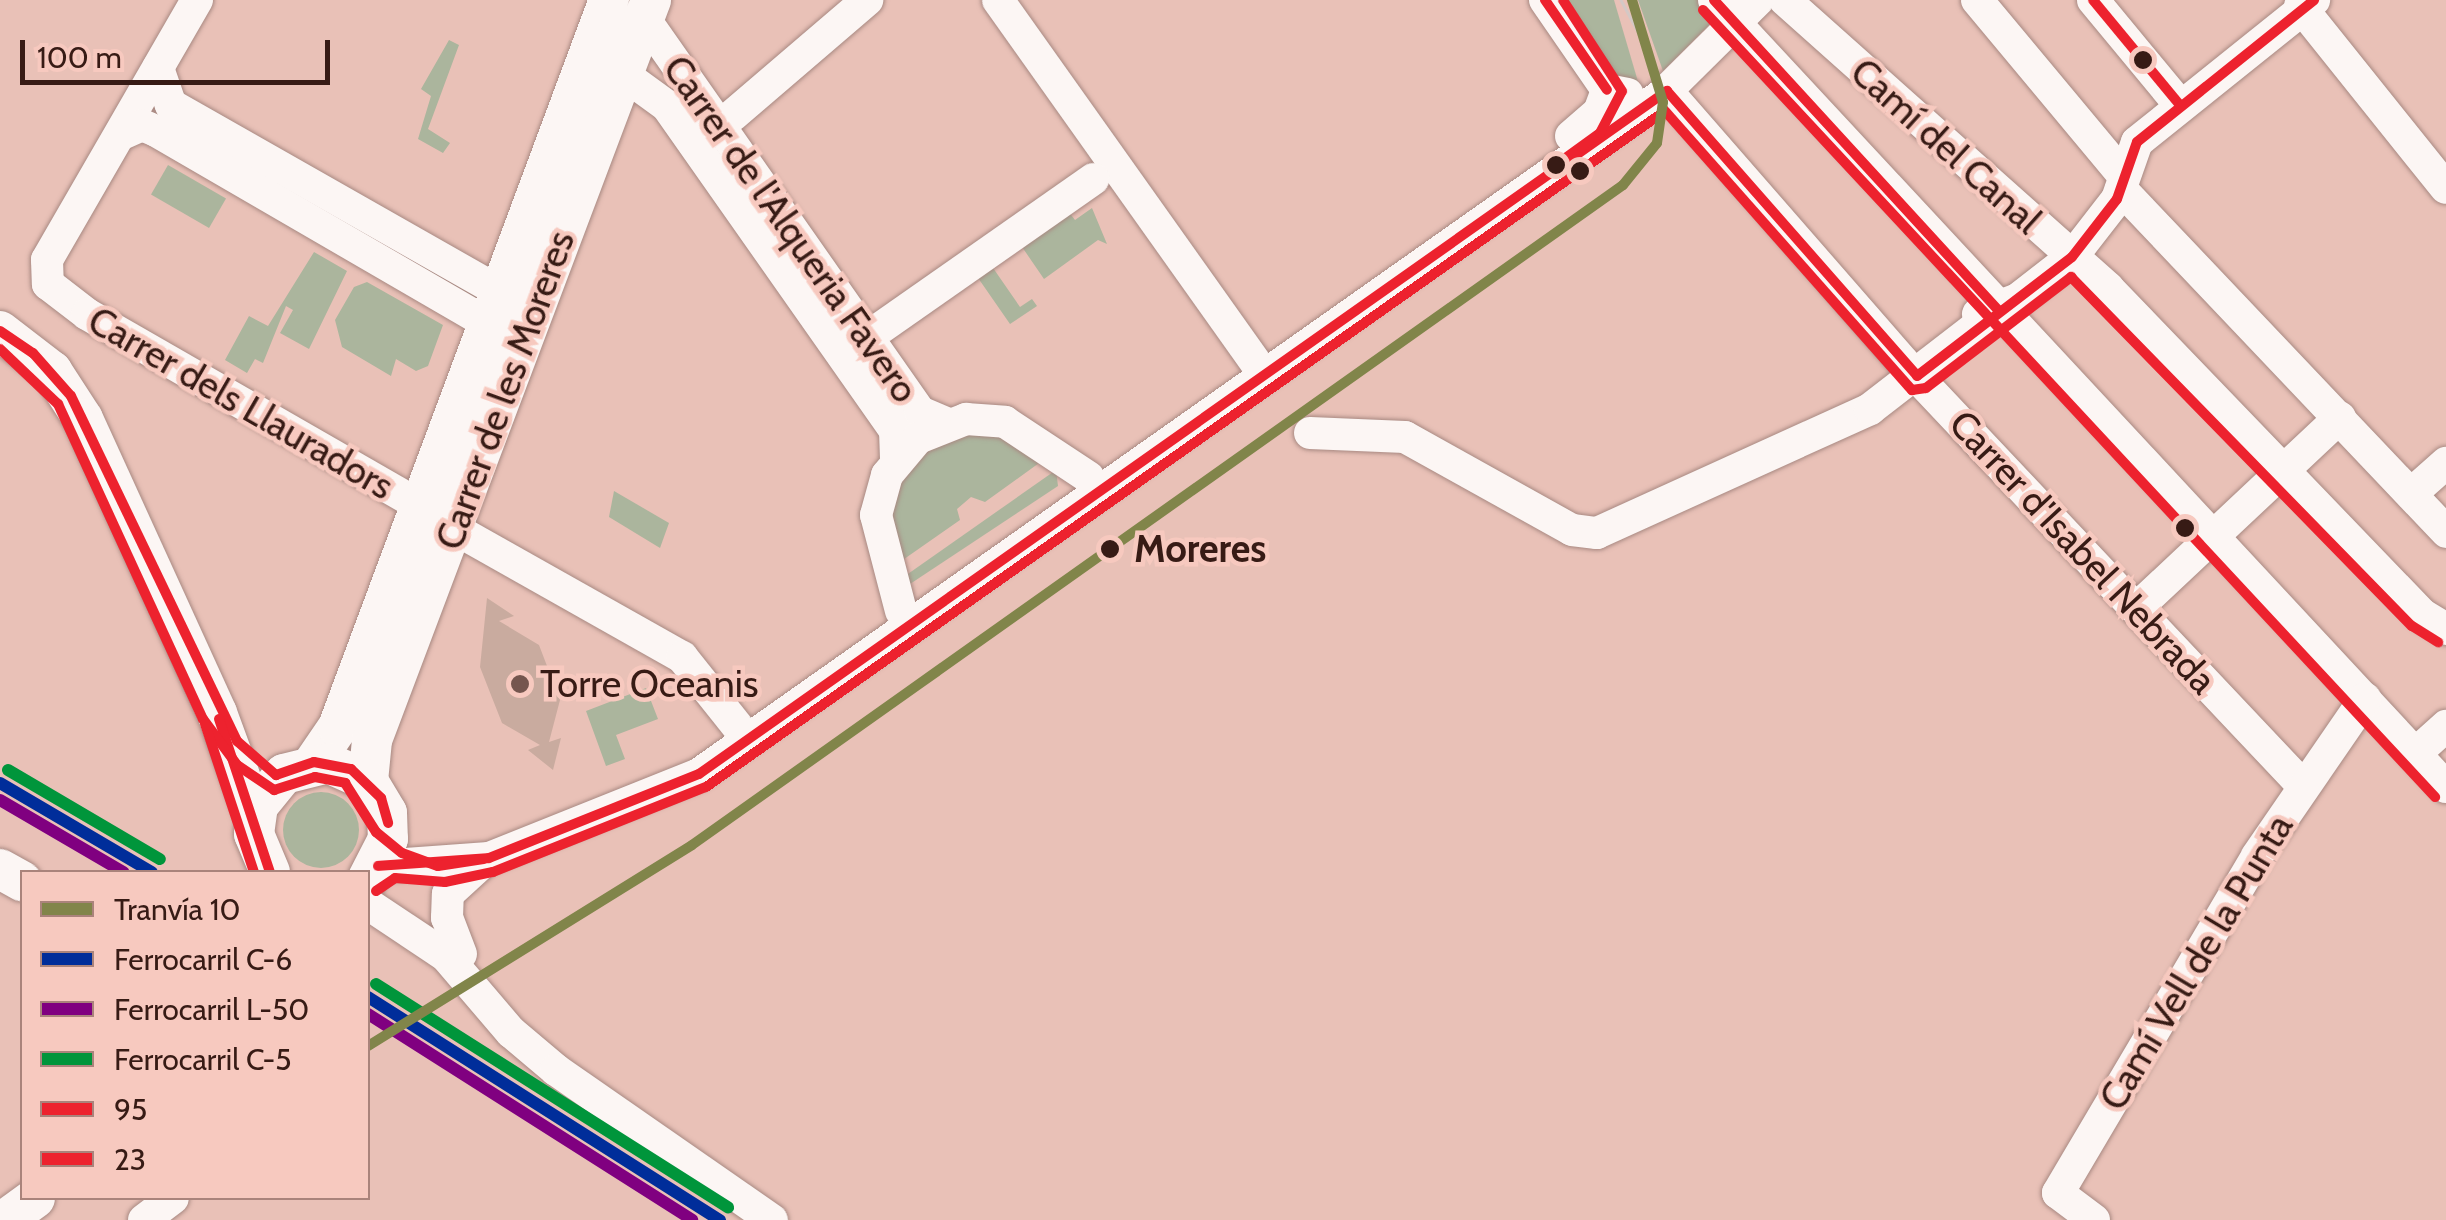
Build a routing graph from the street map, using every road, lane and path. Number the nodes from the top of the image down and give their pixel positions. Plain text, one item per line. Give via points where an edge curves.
1 (196, 0) edge
2 (867, 0) edge
3 (998, 0) edge
4 (1545, 0) edge
5 (1758, 0) edge
6 (1786, 0) edge
7 (1977, 0) edge
8 (2093, 0) edge
9 (2295, 5) edge
10 (635, 6) edge
11 (1723, 11) edge
12 (1708, 47) junction
13 (158, 68) junction
14 (624, 74) junction
15 (1607, 90) junction
16 (1668, 91) junction
17 (2180, 105) junction
18 (734, 116) dead end
19 (120, 135) junction
20 (1094, 179) dead end
21 (2121, 181) junction
22 (2446, 188) edge
23 (2072, 257) junction
24 (496, 309) junction
25 (1998, 310) junction
26 (882, 327) dead end
27 (0, 330) edge
28 (1254, 361) junction
29 (1910, 369) junction
30 (2340, 417) junction
31 (948, 424) junction
32 (1310, 433) dead end
33 (896, 459) junction
34 (2446, 463) edge
35 (2284, 470) junction
36 (1088, 477) junction
37 (2411, 494) junction
38 (438, 518) junction
39 (2446, 532) edge
40 (2200, 549) junction
41 (2138, 607) junction
42 (901, 611) junction
43 (2446, 629) edge
44 (2364, 699) junction
45 (217, 713) junction
46 (737, 726) junction
47 (2446, 726) edge
48 (2415, 754) junction
49 (299, 768) junction
50 (368, 781) junction
51 (2302, 786) junction
52 (2446, 787) edge
53 (255, 817) junction
54 (388, 822) junction
55 (489, 858) junction
56 (269, 870) edge
57 (372, 879) edge
58 (461, 954) junction
59 (485, 1000) junction
60 (32, 1200) edge
61 (171, 1200) edge
62 (6, 1220) edge
63 (144, 1220) edge
64 (772, 1220) edge
65 (2094, 1220) edge

1 - 13 street
2 - 18 street
3 - 28 street
4 - 15 street
5 - 11 street
6 - 23 street, Camí del Canal
7 - 21 street
8 - 17 street
9 - 17 street
9 - 22 street
10 - 14 main road, Carrer de les Moreres
10 - 24 main road, Carrer de les Moreres
10 - 31 street, Carrer de l'Alqueria Favero via 920,412
11 - 12 street
11 - 25 street
12 - 15 street via 1653,88
12 - 16 street
13 - 19 street
13 - 24 street via 172,105
14 - 33 street, Carrer de l'Alqueria Favero via 666,106 896,430
14 - 38 main road, Carrer de les Moreres
15 - 28 street via 1589,123
16 - 29 street, Carrer d'Isabel Nebrada
16 - 55 street via 699,774
17 - 21 street via 2137,142
19 - 24 street via 148,127
19 - 38 street, Carrer dels Llauradors via 47,260 45,276 61,298
20 - 26 street
21 - 23 street
21 - 30 street
23 - 25 street
23 - 35 street, Camí del Canal
24 - 38 main road, Carrer de les Moreres
25 - 29 street
25 - 40 street
27 - 45 main road via 34,353 70,396
28 - 36 street
29 - 32 street via 1870,409 1597,533 1572,530 1405,437
29 - 41 street, Carrer d'Isabel Nebrada
30 - 35 street
30 - 37 street
31 - 33 street
31 - 36 street via 987,418 1024,428
33 - 42 street via 876,515
34 - 37 street
35 - 40 street
35 - 43 street, Camí del Canal via 2423,616
36 - 42 street
37 - 39 street
38 - 46 street, Carrer dels Llauradors via 682,658
38 - 49 main road, Carrer de les Moreres via 338,726
38 - 50 main road, Carrer de les Moreres via 372,740
40 - 41 street
40 - 44 street
41 - 51 street, Carrer d'Isabel Nebrada
42 - 46 street
44 - 48 street
44 - 51 street, Camí Vell de la Punta
45 - 49 main road via 257,764
45 - 53 main road
46 - 54 street via 642,783 458,851 417,844
47 - 48 street
48 - 52 street
49 - 50 main road
49 - 53 main road, Carrer de les Moreres
50 - 54 main road
51 - 65 street, Camí Vell de la Punta via 2058,1193
53 - 56 main road via 259,856
54 - 57 main road
55 - 57 street
55 - 58 street via 448,894 446,918
57 - 58 street
57 - 59 street
58 - 59 street
59 - 64 street via 556,1070
60 - 62 main road
61 - 63 street

